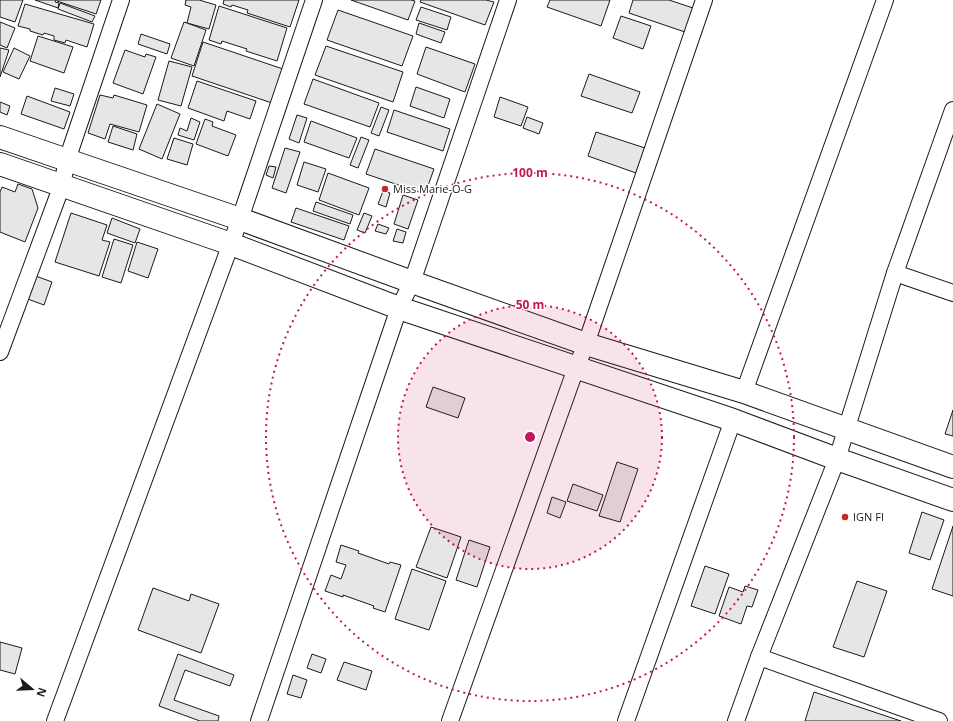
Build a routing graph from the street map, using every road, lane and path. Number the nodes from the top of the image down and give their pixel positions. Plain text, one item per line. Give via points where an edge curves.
1 (121, 0) edge
2 (314, 0) edge
3 (508, 0) edge
4 (704, 0) edge
5 (885, 0) edge
6 (953, 110) edge
7 (0, 137) edge
8 (67, 160) junction
9 (0, 164) edge
10 (62, 185) junction
11 (240, 219) junction
12 (231, 244) junction
13 (895, 273) junction
14 (412, 282) junction
15 (953, 293) edge
16 (399, 308) junction
17 (586, 344) junction
18 (0, 352) edge
19 (576, 368) junction
20 (744, 392) junction
21 (733, 420) junction
22 (846, 428) junction
23 (837, 459) junction
24 (953, 467) edge
25 (953, 500) edge
26 (759, 657) junction
27 (55, 721) edge
28 (259, 721) edge
29 (450, 721) edge
30 (626, 721) edge
31 (736, 721) edge
32 (939, 721) edge

1 - 8 street
2 - 11 street
3 - 14 street
4 - 17 street
5 - 20 street
6 - 13 street
7 - 8 main road
8 - 10 street
8 - 11 main road
9 - 10 main road
10 - 12 main road
10 - 18 street
11 - 12 street
11 - 14 main road
12 - 16 main road
12 - 27 street
13 - 15 street
13 - 22 street
14 - 16 street
14 - 17 main road
16 - 19 main road
16 - 28 street
17 - 19 street
17 - 20 main road
19 - 21 main road
19 - 29 street
20 - 22 main road
21 - 23 main road
21 - 30 street
22 - 23 street
22 - 24 main road
23 - 25 main road
23 - 26 street
26 - 31 street
26 - 32 street

